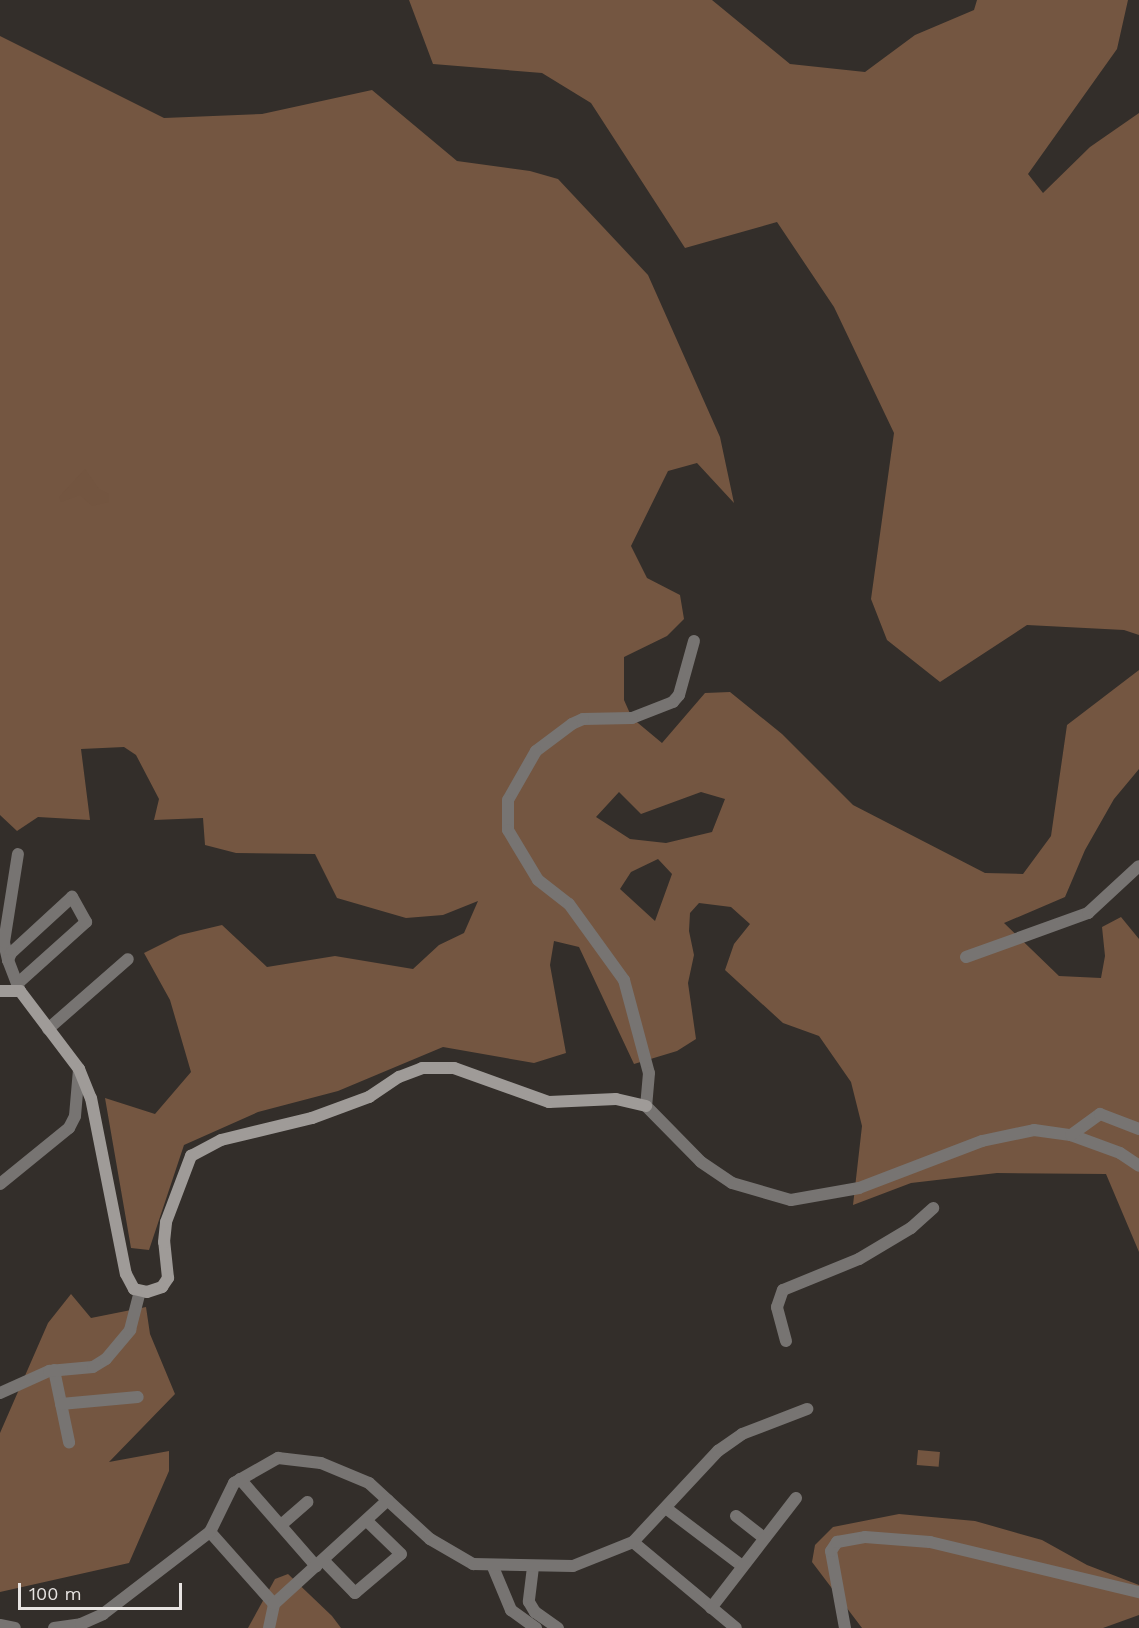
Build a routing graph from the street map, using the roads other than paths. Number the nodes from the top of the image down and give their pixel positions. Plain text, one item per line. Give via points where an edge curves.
1 (694, 641) dead end
2 (18, 854) dead end
3 (1137, 870) edge
4 (966, 957) dead end
5 (128, 959) dead end
6 (8, 960) junction
7 (19, 987) junction
8 (0, 991) edge
9 (48, 1029) junction
10 (79, 1069) junction
11 (646, 1106) junction
12 (1139, 1129) edge
13 (1071, 1135) junction
14 (1139, 1166) edge
15 (0, 1184) edge
16 (933, 1208) dead end
17 (140, 1291) junction
18 (786, 1341) dead end
19 (54, 1370) junction
20 (0, 1393) edge
21 (138, 1397) dead end
22 (61, 1404) junction
23 (807, 1409) dead end
24 (69, 1442) dead end
25 (240, 1479) junction
26 (796, 1498) dead end
27 (388, 1500) junction
28 (307, 1502) dead end
29 (667, 1509) junction
30 (736, 1516) dead end
31 (368, 1522) junction
32 (280, 1525) junction
33 (210, 1532) junction
34 (764, 1538) junction
35 (633, 1542) junction
36 (319, 1563) junction
37 (742, 1566) junction
38 (494, 1567) junction
39 (533, 1567) junction
40 (1139, 1592) edge
41 (274, 1604) junction
42 (711, 1608) junction
43 (0, 1625) edge
44 (15, 1628) edge
45 (54, 1628) edge
46 (269, 1628) edge
47 (536, 1628) edge
48 (558, 1628) edge
49 (736, 1628) edge
50 (845, 1628) edge

1 - 11 street via 679,695 673,702 632,718 583,719 572,724 536,751 508,800 508,830 538,880 569,904 624,980 649,1073
2 - 6 street via 4,942
3 - 4 street via 1088,913
5 - 9 street
6 - 7 street
6 - 7 street via 72,897 86,922
7 - 8 street
7 - 9 street
9 - 10 street
10 - 15 street via 75,1116 69,1128
10 - 17 street via 91,1098 126,1274 134,1289
11 - 13 street via 663,1118 683,1146 717,1173 764,1195 791,1200 859,1188 982,1141 1034,1130
11 - 17 street via 616,1099 549,1102 454,1068 422,1068 369,1096 312,1118 221,1140 191,1156 166,1222 168,1278 162,1287
12 - 13 street via 1100,1114
13 - 14 street via 1120,1153
16 - 18 street via 911,1228 859,1259 783,1290 777,1307
17 - 19 street via 130,1330 106,1359 93,1367
19 - 20 street
19 - 22 street
21 - 22 street
22 - 24 street
23 - 29 street via 742,1434 718,1451
25 - 27 street via 278,1458 300,1458 369,1483
25 - 32 street
25 - 33 street
26 - 34 street
27 - 31 street
27 - 38 street via 450,1553 473,1564
28 - 32 street
29 - 35 street
29 - 37 street
30 - 34 street
31 - 36 street
31 - 36 street via 401,1554 355,1593
32 - 36 street
33 - 41 street
33 - 45 street via 103,1614 81,1624
34 - 37 street
35 - 39 street via 573,1566
35 - 42 street
36 - 41 street
37 - 42 street
38 - 39 street
38 - 47 street via 511,1610
39 - 48 street via 529,1602
40 - 50 street via 930,1542 865,1537 837,1542 831,1551
41 - 46 street
42 - 49 street
43 - 44 street

